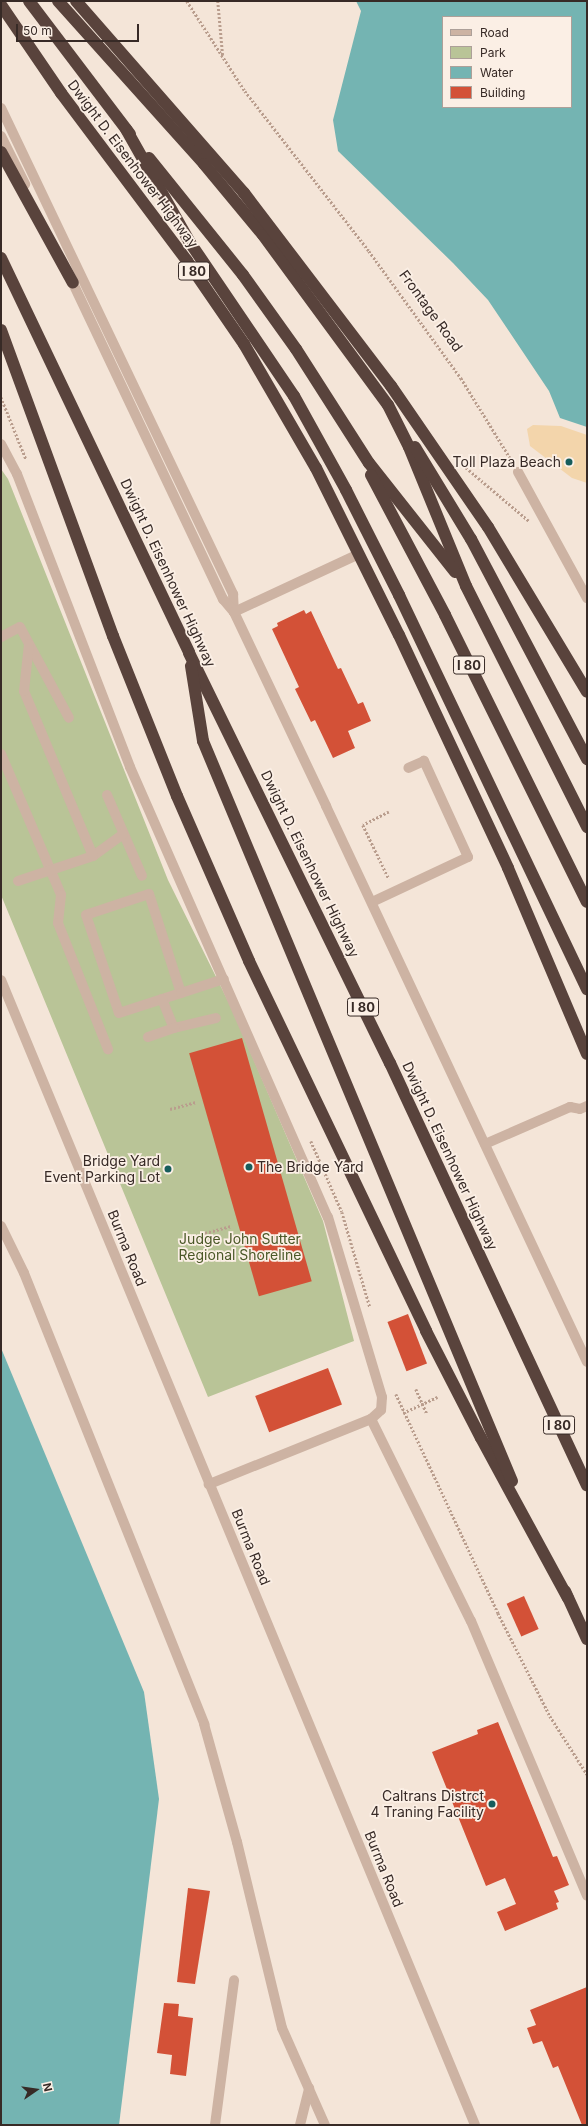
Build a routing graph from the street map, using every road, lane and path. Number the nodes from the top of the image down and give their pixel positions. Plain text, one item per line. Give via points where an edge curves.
1 (29, 1) edge
2 (58, 1) edge
3 (76, 1) edge
4 (187, 1) edge
5 (218, 1) edge
6 (1, 5) edge
7 (224, 60) junction
8 (1, 108) edge
9 (126, 128) junction
10 (1, 136) edge
11 (1, 152) edge
12 (1, 258) edge
13 (73, 283) junction
14 (1, 330) edge
15 (388, 405) junction
16 (347, 430) junction
17 (1, 444) edge
18 (442, 457) junction
19 (518, 472) joint
20 (551, 530) junction
21 (359, 554) junction
22 (587, 598) edge
23 (474, 602) junction
24 (234, 612) junction
25 (1, 637) edge
26 (29, 644) junction
27 (189, 653) junction
28 (587, 692) edge
29 (69, 718) dead end
30 (1, 754) edge
31 (587, 759) edge
32 (408, 768) dead end
33 (5, 773) edge
34 (106, 795) dead end
35 (389, 812) dead end
36 (587, 827) edge
37 (123, 834) junction
38 (92, 856) junction
39 (51, 870) junction
40 (142, 876) dead end
41 (389, 880) dead end
42 (18, 881) dead end
43 (372, 902) junction
44 (587, 902) edge
45 (224, 979) junction
46 (1, 980) edge
47 (587, 989) edge
48 (181, 993) junction
49 (162, 999) junction
50 (216, 1018) dead end
51 (174, 1028) junction
52 (148, 1037) dead end
53 (108, 1049) dead end
54 (587, 1054) edge
55 (196, 1102) dead end
56 (587, 1106) edge
57 (170, 1109) dead end
58 (485, 1144) junction
59 (1, 1226) edge
60 (231, 1226) dead end
61 (205, 1233) dead end
62 (587, 1362) edge
63 (416, 1389) dead end
64 (438, 1397) dead end
65 (422, 1404) junction
66 (403, 1413) dead end
67 (427, 1414) dead end
68 (371, 1419) junction
69 (209, 1484) junction
70 (587, 1485) edge
71 (568, 1598) junction
72 (587, 1639) edge
73 (587, 1896) edge
74 (234, 1980) dead end
75 (309, 2088) junction
76 (215, 2125) edge
77 (300, 2125) edge
78 (325, 2125) edge
79 (475, 2125) edge

1 - 9 highway, Dwight D. Eisenhower Highway / I 80
2 - 15 highway, Dwight D. Eisenhower Highway / I 80 via 264,235
3 - 18 highway via 181,118 269,224
4 - 7 path, Frontage Road
5 - 7 path
6 - 21 highway, Dwight D. Eisenhower Highway / I 80 via 61,93 187,261 244,344 316,468
7 - 19 path, Frontage Road via 428,331 474,396
8 - 24 street via 233,594
9 - 16 highway, Dwight D. Eisenhower Highway / I 80 via 266,307
9 - 47 highway, Dwight D. Eisenhower Highway / I 80 via 189,241 294,396 346,490 412,621
10 - 13 street
11 - 13 highway
12 - 27 highway, Dwight D. Eisenhower Highway / I 80
13 - 24 street via 223,599
14 - 71 highway via 113,636 177,796 249,961 426,1331
15 - 23 highway, Dwight D. Eisenhower Highway / I 80 via 409,447
15 - 31 highway via 471,539
16 - 23 highway, Dwight D. Eisenhower Highway / I 80 via 369,463 451,566
16 - 44 highway, Dwight D. Eisenhower Highway / I 80 via 441,607
17 - 45 street via 17,474 130,767
18 - 20 path via 467,467 532,524
18 - 28 highway via 503,552
19 - 20 street
20 - 22 street
21 - 24 street
21 - 54 highway, Dwight D. Eisenhower Highway / I 80 via 508,868
23 - 36 highway, Dwight D. Eisenhower Highway / I 80
24 - 43 street
25 - 26 street via 20,627
26 - 29 street
26 - 38 street via 24,691
27 - 70 highway, Dwight D. Eisenhower Highway / I 80 via 390,1063
27 - 71 highway via 203,741 500,1454
30 - 33 street
32 - 43 street via 424,761 468,857
33 - 39 street
34 - 37 street
35 - 41 path via 363,825
37 - 38 street
37 - 40 street
38 - 39 street
39 - 42 street
39 - 53 street via 61,895 58,923
43 - 58 street
45 - 48 street
45 - 68 street via 328,1217 382,1397 381,1410
46 - 69 street, Burma Road
48 - 49 street
48 - 49 street via 150,894 86,915 119,1012
49 - 51 street
50 - 51 street
51 - 52 street
55 - 57 path
56 - 58 street via 580,1109 570,1107
58 - 62 street
59 - 75 street via 24,1273 204,1724 237,1842 282,2028
60 - 61 path
63 - 65 path
64 - 65 path
65 - 66 path
65 - 67 path
68 - 69 street
68 - 73 street via 471,1621
69 - 79 street, Burma Road
71 - 72 highway
74 - 76 street
75 - 77 street
75 - 78 street

